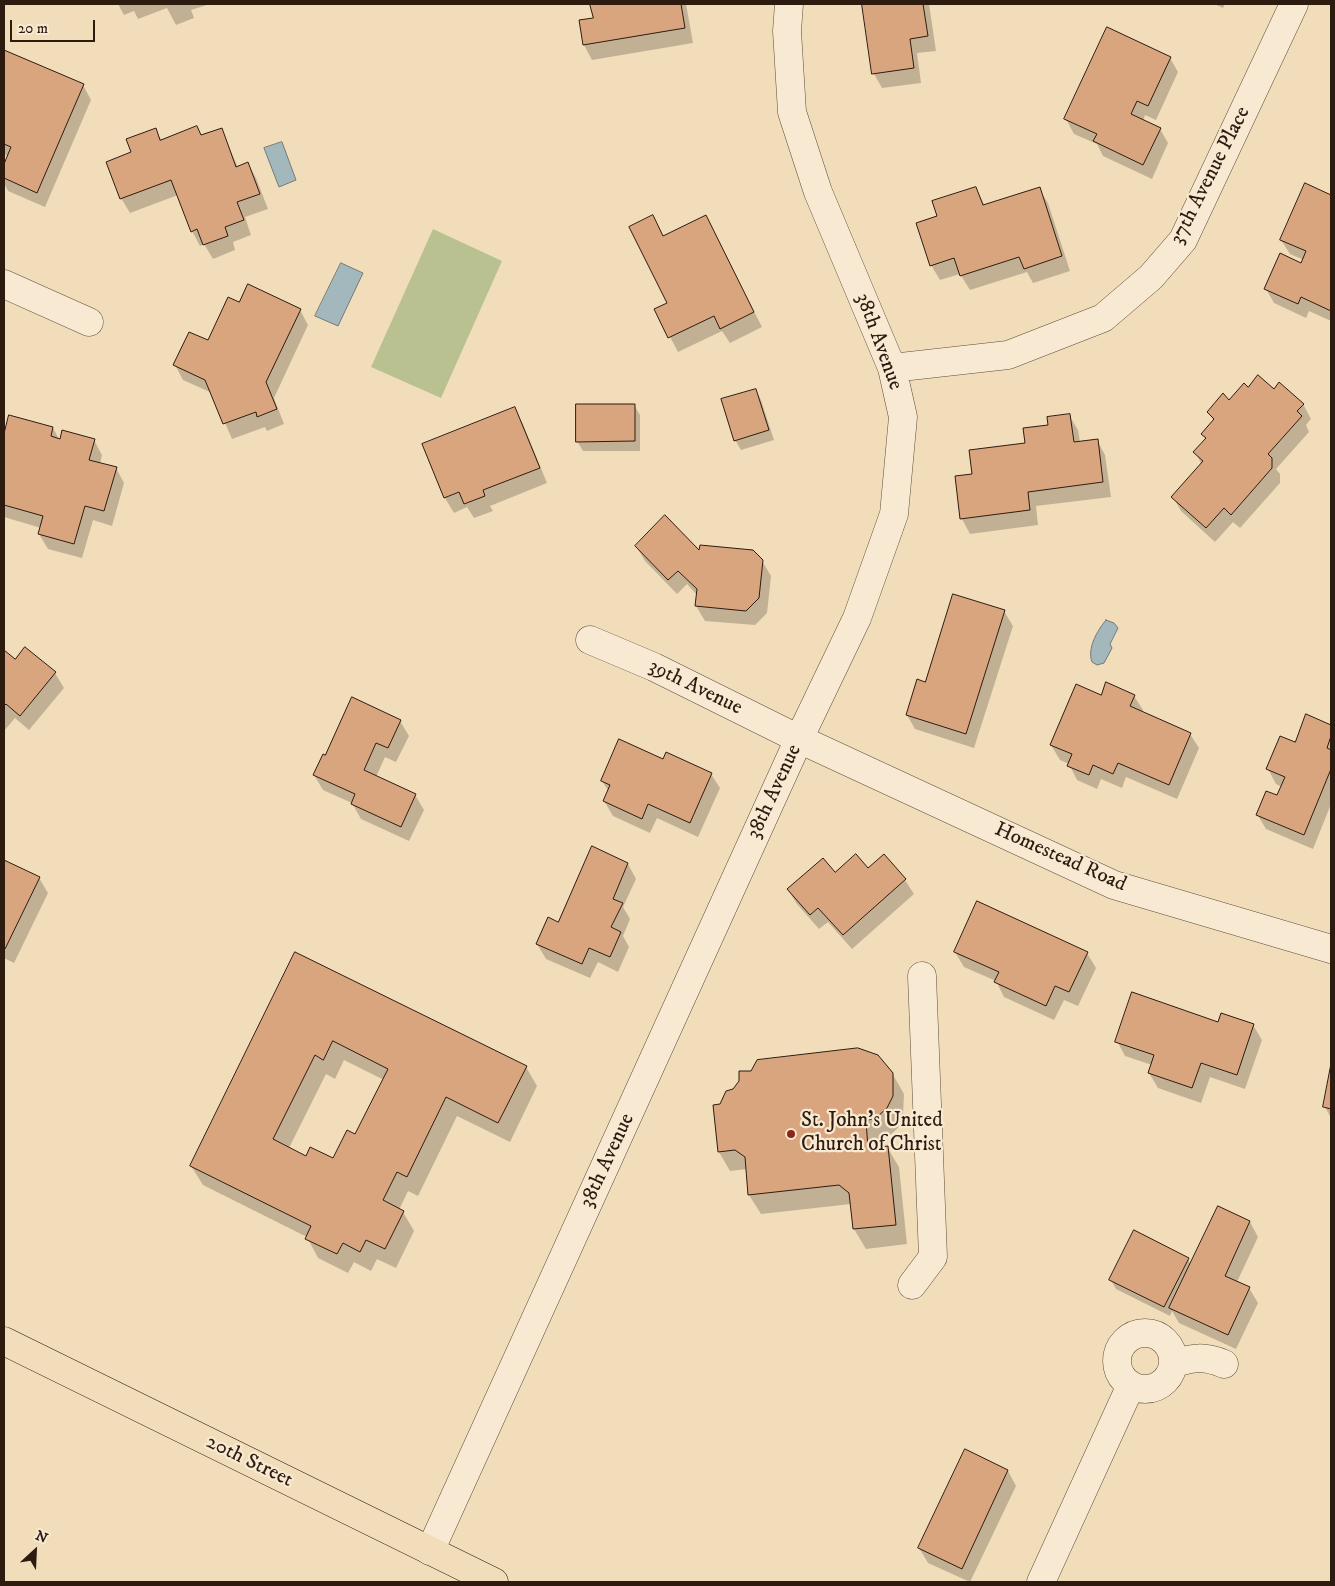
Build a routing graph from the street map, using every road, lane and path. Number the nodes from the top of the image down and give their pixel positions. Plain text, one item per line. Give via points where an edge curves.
1 (789, 4) edge
2 (1294, 4) edge
3 (4, 284) edge
4 (89, 322) dead end
5 (892, 368) junction
6 (590, 640) dead end
7 (799, 739) junction
8 (1331, 949) edge
9 (922, 976) dead end
10 (912, 1285) dead end
11 (4, 1341) edge
12 (1173, 1364) junction
13 (1224, 1364) dead end
14 (1131, 1385) junction
15 (430, 1551) junction
16 (494, 1582) edge
17 (1041, 1582) edge

1 - 5 street, 38th Avenue via 787,31 792,112 818,192
2 - 5 street, 37th Avenue Place via 1183,240 1152,277 1103,318 1008,355
3 - 4 street
5 - 7 street, 38th Avenue via 903,417 894,514 857,618
6 - 7 street, 39th Avenue via 654,667
7 - 8 street, Homestead Road via 1114,885
7 - 15 street, 38th Avenue
9 - 10 street via 933,1257
11 - 15 main road, 20th Street
12 - 13 street via 1192,1357 1210,1358
12 - 14 street via 1166,1380 1158,1386
12 - 14 street via 1169,1346 1163,1338 1155,1334 1137,1334 1122,1344 1118,1353 1119,1371
14 - 17 street
15 - 16 main road, 20th Street

